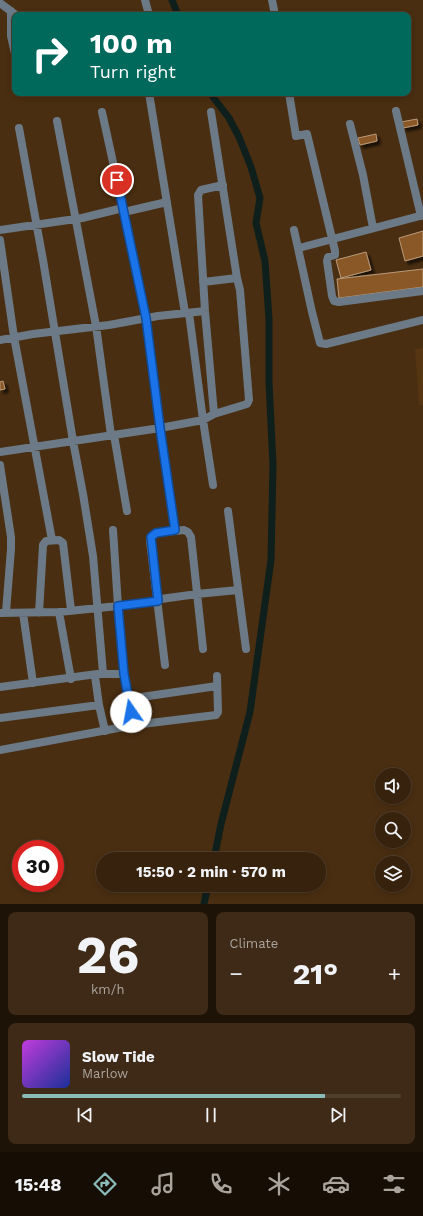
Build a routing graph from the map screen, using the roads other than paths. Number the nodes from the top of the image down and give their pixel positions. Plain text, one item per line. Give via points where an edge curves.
1 (145, 0) edge
2 (272, 0) edge
3 (0, 3) edge
4 (13, 12) edge
5 (146, 12) edge
6 (274, 12) edge
7 (12, 28) edge
8 (12, 40) edge
9 (149, 96) edge
10 (289, 96) edge
11 (396, 111) dead end
12 (102, 112) dead end
13 (211, 112) dead end
14 (57, 121) dead end
15 (350, 124) dead end
16 (19, 128) dead end
17 (223, 185) junction
18 (167, 202) junction
19 (123, 210) junction
20 (422, 216) edge
21 (75, 219) junction
22 (36, 224) junction
23 (373, 228) junction
24 (0, 230) edge
25 (294, 230) dead end
26 (332, 239) junction
27 (0, 240) edge
28 (299, 248) junction
29 (237, 278) junction
30 (203, 282) junction
31 (423, 291) edge
32 (205, 311) junction
33 (187, 313) junction
34 (146, 318) junction
35 (423, 320) edge
36 (96, 326) junction
37 (55, 331) junction
38 (14, 337) junction
39 (0, 340) edge
40 (214, 414) junction
41 (203, 420) junction
42 (160, 428) junction
43 (112, 435) junction
44 (72, 441) junction
45 (35, 447) junction
46 (0, 452) edge
47 (0, 465) edge
48 (213, 485) dead end
49 (127, 511) dead end
50 (228, 511) dead end
51 (113, 530) dead end
52 (175, 530) junction
53 (52, 540) junction
54 (238, 590) junction
55 (197, 594) junction
56 (158, 601) junction
57 (118, 606) junction
58 (98, 607) junction
59 (71, 610) junction
60 (3, 612) edge
61 (39, 612) junction
62 (59, 612) junction
63 (23, 613) junction
64 (203, 649) dead end
65 (246, 649) dead end
66 (165, 665) dead end
67 (100, 674) junction
68 (124, 674) junction
69 (216, 676) dead end
70 (71, 679) junction
71 (34, 683) junction
72 (217, 686) junction
73 (0, 687) edge
74 (128, 700) junction
75 (99, 705) junction
76 (0, 718) edge
77 (134, 726) junction
78 (105, 731) junction
79 (0, 750) edge

1 - 5 street
2 - 6 street
3 - 4 street
7 - 8 street
9 - 18 street
10 - 26 street via 296,136 307,134
11 - 20 street
12 - 19 street
13 - 17 street
14 - 21 street
15 - 23 street
16 - 22 street
17 - 29 street
17 - 30 street via 201,190 198,195
18 - 19 street
18 - 33 street
19 - 21 street
19 - 34 street
20 - 23 street
21 - 22 street
21 - 36 street
22 - 24 street
22 - 37 street
23 - 26 street
25 - 28 street
26 - 28 street
26 - 31 street via 336,251 327,261 334,301
27 - 38 street
28 - 35 street via 312,312 322,344
29 - 30 street
29 - 40 street via 250,400 244,406
30 - 32 street
32 - 33 street
32 - 40 street
33 - 34 street
33 - 41 street
34 - 36 street
34 - 42 street
36 - 37 street
36 - 43 street
37 - 38 street
37 - 44 street
38 - 39 street
38 - 45 street
40 - 41 street
41 - 42 street
41 - 48 street
42 - 43 street
42 - 52 street
43 - 44 street
43 - 49 street
44 - 45 street
44 - 58 street via 86,509
45 - 46 street
45 - 53 street
47 - 60 street via 11,537
50 - 54 street
51 - 57 street
52 - 55 street via 184,530 190,537
52 - 56 street via 156,533 151,537
53 - 59 street via 63,543
53 - 61 street via 43,544
54 - 55 street
54 - 65 street
55 - 56 street
55 - 64 street
56 - 57 street
56 - 66 street
57 - 58 street
57 - 68 street
58 - 59 street
58 - 67 street
59 - 62 street
60 - 63 street
61 - 62 street
61 - 63 street
62 - 70 street
63 - 71 street
67 - 68 street
67 - 70 street
67 - 75 street via 95,679
68 - 74 street
69 - 72 street
70 - 71 street
71 - 73 street
72 - 74 street
72 - 77 street via 216,715
74 - 77 street
75 - 76 street
75 - 78 street
77 - 78 street
78 - 79 street

